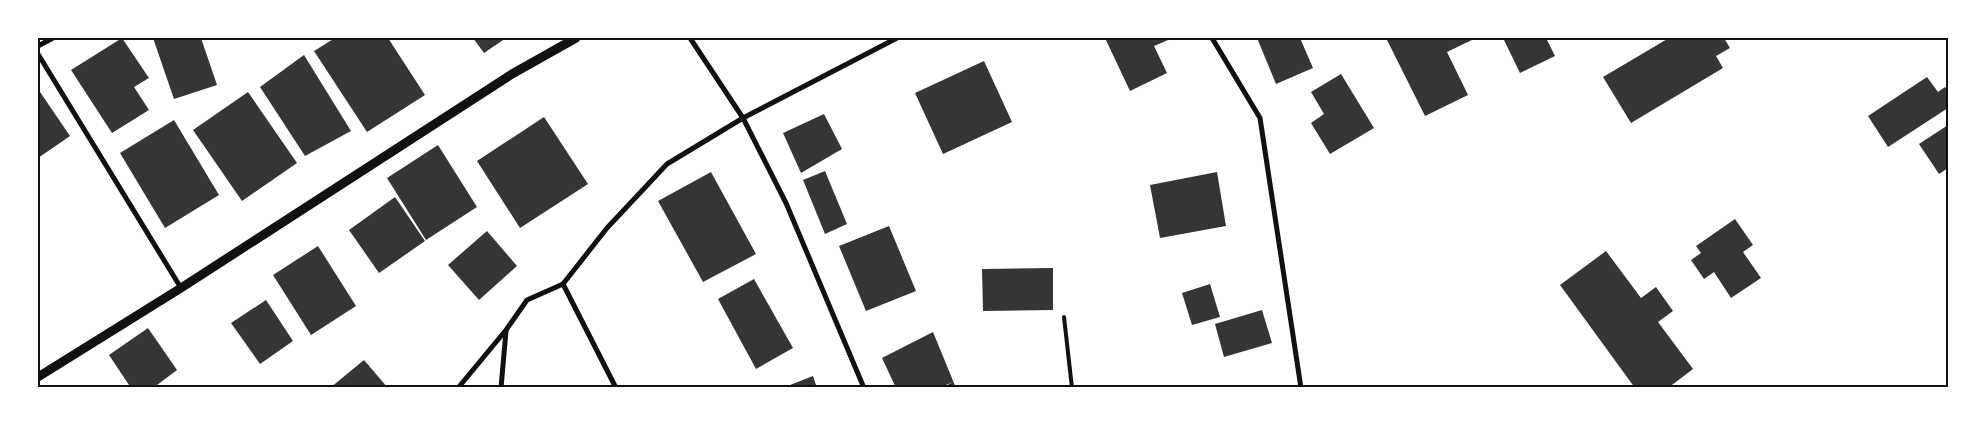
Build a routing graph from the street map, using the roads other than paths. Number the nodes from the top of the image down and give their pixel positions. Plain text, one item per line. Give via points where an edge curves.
1 (53, 38) edge
2 (576, 38) edge
3 (690, 38) edge
4 (898, 38) edge
5 (1212, 38) edge
6 (38, 46) edge
7 (38, 54) edge
8 (743, 118) junction
9 (563, 284) junction
10 (181, 288) junction
11 (1064, 317) dead end
12 (506, 330) junction
13 (38, 377) edge
14 (458, 388) edge
15 (501, 388) edge
16 (616, 388) edge
17 (864, 388) edge
18 (1072, 388) edge
19 (1301, 388) edge

1 - 6 street
2 - 10 street via 504,80
3 - 8 street
4 - 8 street
5 - 19 street via 1260,118
7 - 10 street
8 - 9 street via 666,164 607,228
8 - 17 street via 786,203
9 - 12 street via 527,300
9 - 16 street
10 - 13 street
11 - 18 lane
12 - 14 street
12 - 15 street

